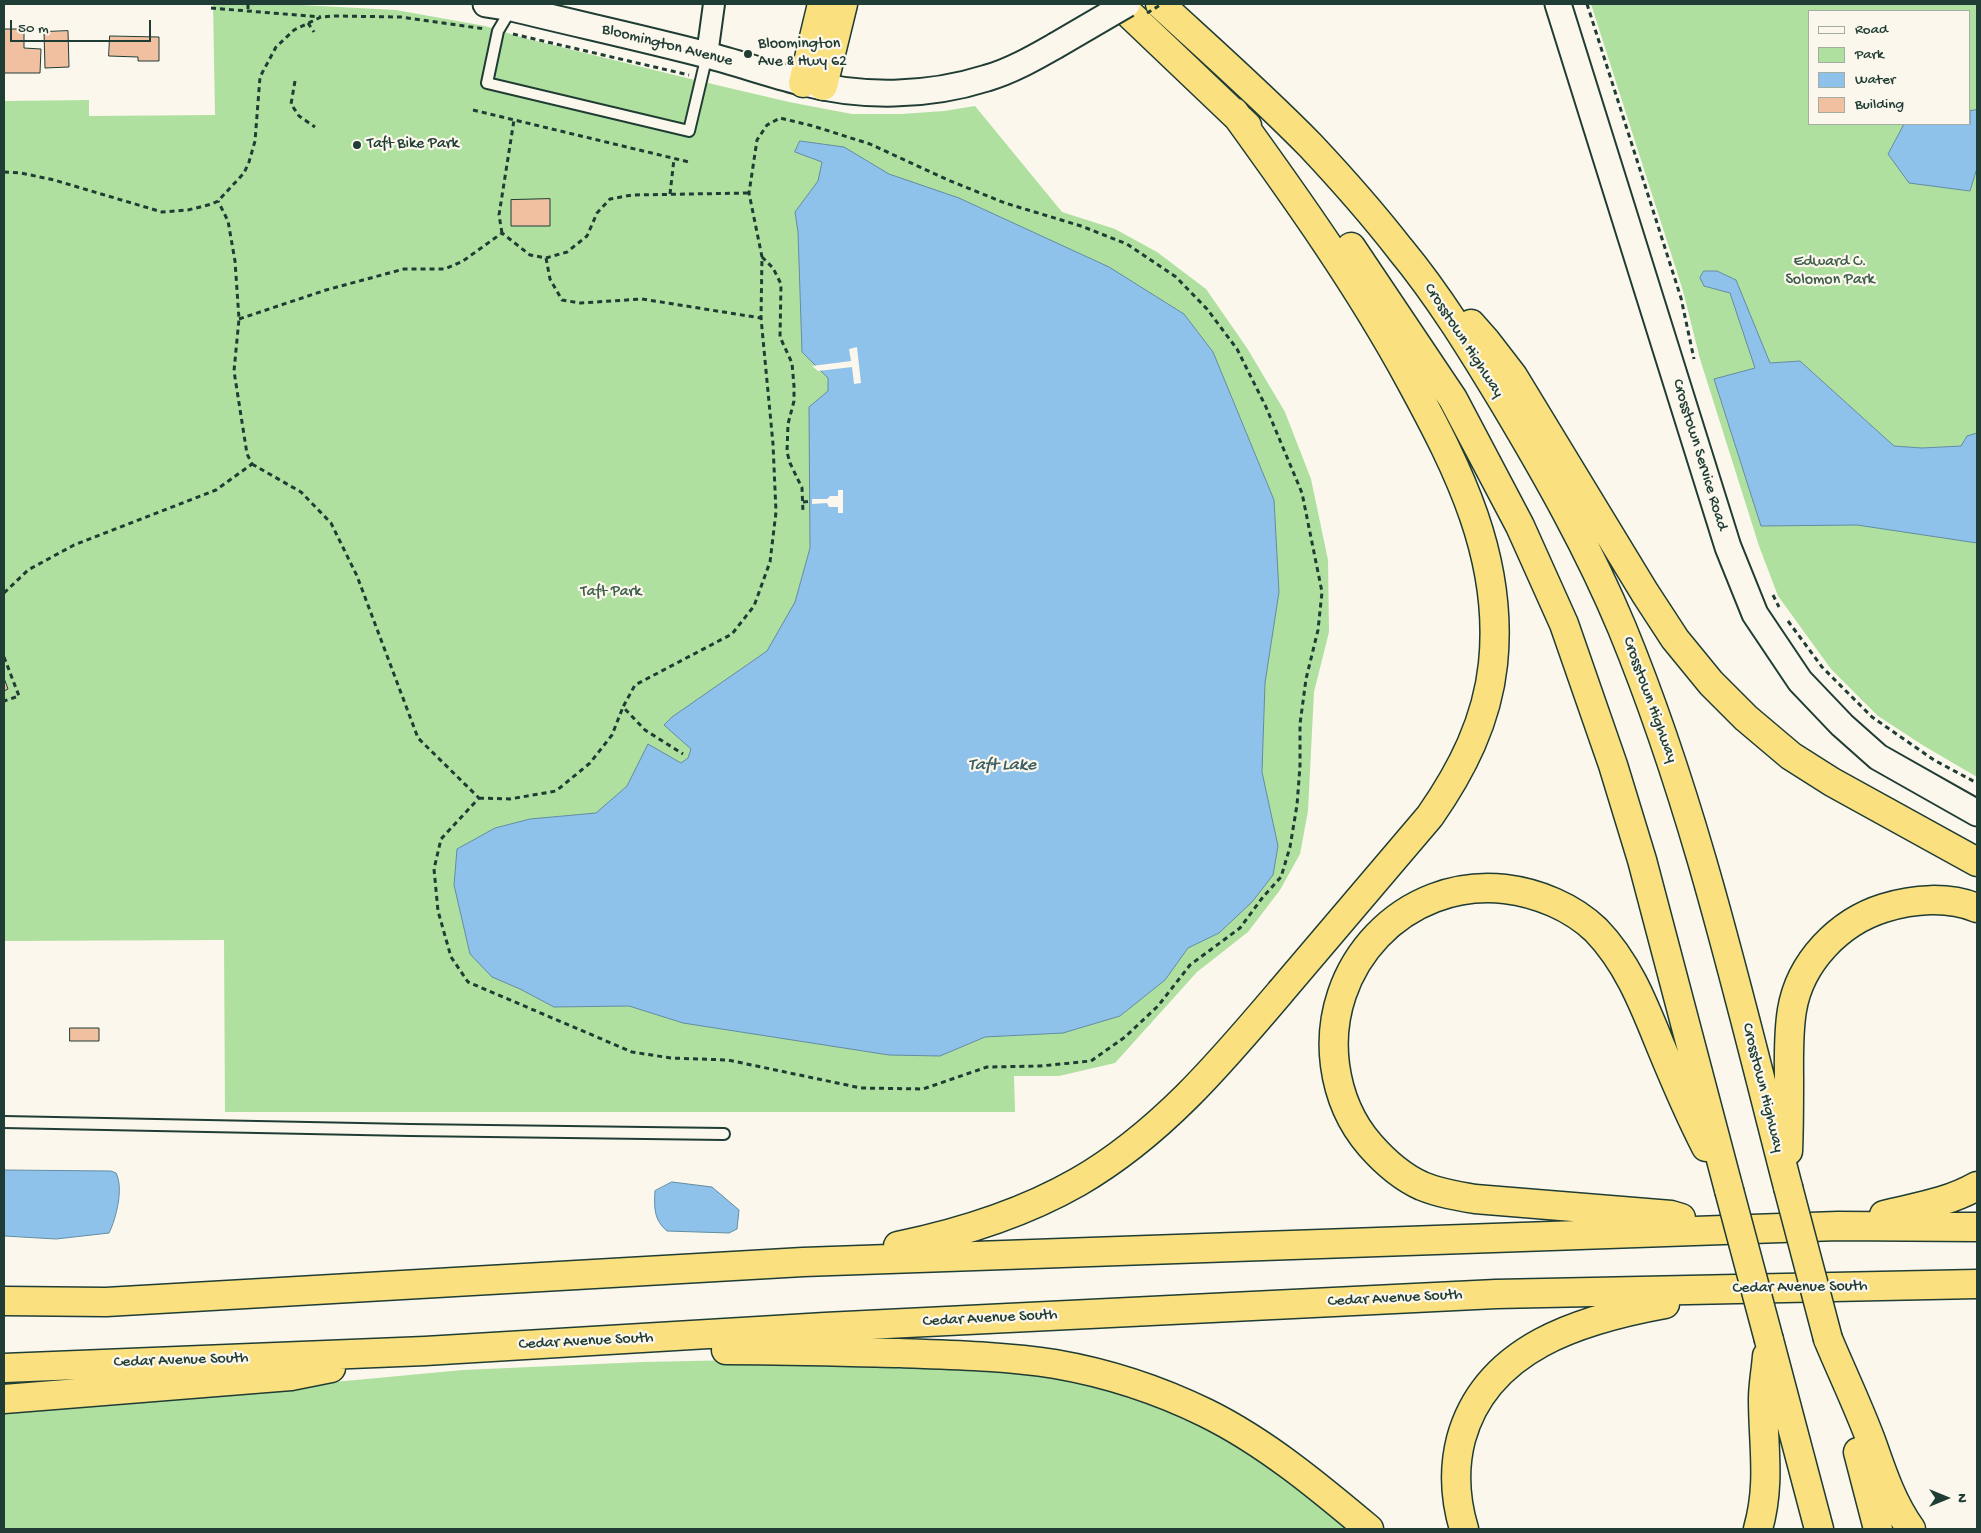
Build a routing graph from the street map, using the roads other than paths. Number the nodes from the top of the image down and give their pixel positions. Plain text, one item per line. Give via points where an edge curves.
1 (486, 4) edge
2 (714, 4) edge
3 (822, 4) edge
4 (843, 4) edge
5 (1119, 4) edge
6 (1127, 4) edge
7 (1160, 4) edge
8 (1558, 4) edge
9 (512, 8) junction
10 (705, 66) junction
11 (813, 85) junction
12 (1234, 112) junction
13 (1403, 252) junction
14 (1977, 813) edge
15 (1977, 862) edge
16 (1977, 908) edge
17 (4, 1122) edge
18 (724, 1134) dead end
19 (1977, 1186) edge
20 (1788, 1187) junction
21 (1729, 1190) junction
22 (1838, 1226) junction
23 (1977, 1227) edge
24 (1729, 1230) junction
25 (803, 1262) junction
26 (1977, 1284) edge
27 (1923, 1286) junction
28 (1740, 1289) junction
29 (1977, 1292) edge
30 (4, 1301) edge
31 (1828, 1339) junction
32 (1769, 1340) junction
33 (562, 1343) junction
34 (425, 1351) junction
35 (4, 1368) edge
36 (4, 1399) edge
37 (1369, 1529) edge
38 (1464, 1529) edge
39 (1758, 1529) edge
40 (1819, 1529) edge
41 (1878, 1529) edge
42 (1911, 1529) edge

1 - 9 street, Bloomington Avenue
2 - 10 street
3 - 11 highway
4 - 11 highway
5 - 12 highway
6 - 11 street, Bloomington Avenue, bridge via 1026,63 988,78 921,92 889,94
7 - 13 highway, Crosstown Highway via 1309,145
8 - 14 street, Crosstown Service Road via 1728,547 1755,614 1800,680 1842,725 1878,757
9 - 10 street, Bloomington Avenue
9 - 10 lane via 498,31 487,83 689,131
10 - 11 street, Bloomington Avenue
12 - 21 highway via 1298,179 1393,307 1453,399 1524,535 1564,624 1613,764 1642,860
12 - 25 highway via 1316,226 1386,337 1431,418 1475,516 1492,583 1494,622 1493,665 1484,708 1470,748 1454,781 1430,816 1245,1033 1151,1131 1078,1182 981,1225 909,1244
13 - 15 highway via 1486,340 1512,376 1645,593 1711,683 1791,756
13 - 20 highway, Crosstown Highway via 1455,325 1523,434 1591,560 1621,626 1670,755 1707,872
16 - 20 highway via 1946,900 1898,904 1850,923 1816,955 1800,984 1792,1008 1788,1044
17 - 18 lane
19 - 22 highway via 1936,1204
20 - 31 highway, Crosstown Highway, bridge
21 - 24 highway via 1687,1109 1636,987 1616,954 1595,930 1573,913 1544,898 1519,891 1492,888 1450,894 1412,908 1392,921 1373,939 1354,966 1340,996 1334,1024 1338,1084 1347,1111 1362,1136 1382,1159 1400,1173 1422,1186 1457,1196 1671,1216
21 - 32 highway, bridge
22 - 23 highway
22 - 24 highway
24 - 25 highway
25 - 30 highway via 106,1302
26 - 27 highway, Cedar Avenue South
27 - 28 highway, Cedar Avenue South
27 - 29 highway
28 - 33 highway, Cedar Avenue South via 1496,1294
28 - 38 highway via 1593,1320 1536,1345 1514,1360 1496,1376 1465,1424 1455,1481 1458,1511
31 - 41 highway, Crosstown Highway
31 - 42 highway via 1873,1445 1882,1475 1901,1516
32 - 39 highway via 1763,1398 1766,1486
32 - 40 highway
33 - 34 highway, Cedar Avenue South
33 - 37 highway via 972,1356 1047,1363 1092,1372 1169,1397 1207,1414 1274,1455
34 - 35 highway, Cedar Avenue South
34 - 36 highway via 291,1376

